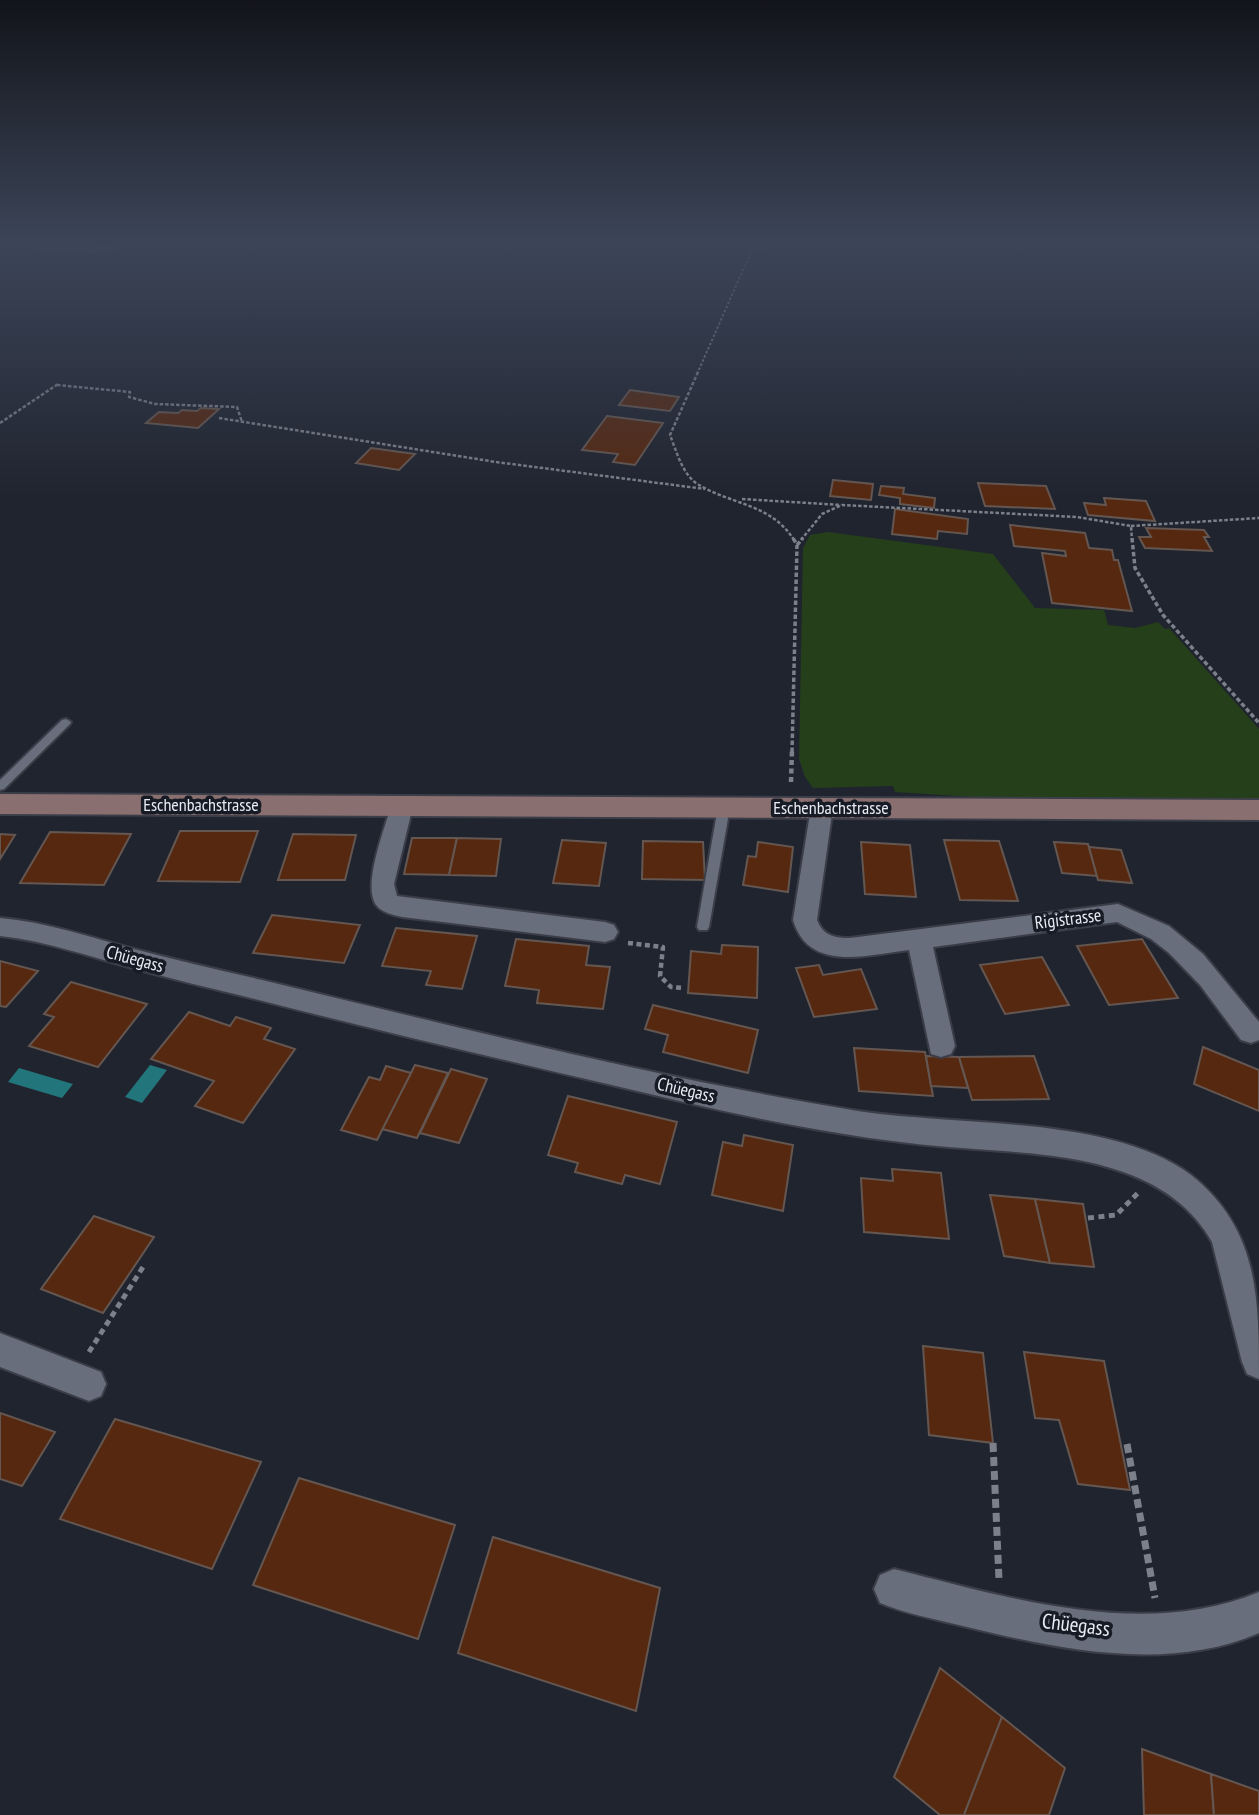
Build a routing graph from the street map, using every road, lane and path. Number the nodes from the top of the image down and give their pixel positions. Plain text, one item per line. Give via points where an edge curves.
1 (718, 328) edge
2 (219, 418) dead end
3 (242, 422) junction
4 (0, 423) edge
5 (709, 489) junction
6 (738, 499) junction
7 (842, 505) junction
8 (1259, 518) edge
9 (1131, 526) junction
10 (797, 544) junction
11 (66, 722) dead end
12 (1259, 723) edge
13 (0, 786) edge
14 (0, 804) edge
15 (402, 806) junction
16 (724, 807) junction
17 (790, 807) junction
18 (822, 807) junction
19 (1259, 810) edge
20 (0, 927) edge
21 (703, 927) dead end
22 (605, 932) joint
23 (919, 938) junction
24 (684, 988) dead end
25 (1251, 1032) dead end
26 (941, 1046) dead end
27 (1155, 1170) junction
28 (1088, 1218) dead end
29 (143, 1267) dead end
30 (0, 1350) edge
31 (1259, 1362) edge
32 (86, 1372) joint
33 (993, 1443) dead end
34 (1126, 1444) dead end
35 (894, 1589) dead end
36 (1259, 1612) edge
37 (1000, 1616) junction
38 (1161, 1633) junction

1 - 5 path via 670,435 695,482
2 - 3 path
3 - 4 path via 237,407 155,404 129,397 130,391 58,384
3 - 5 path via 496,462
5 - 6 path
6 - 7 path
6 - 10 path via 771,514
7 - 9 path via 1077,517
7 - 10 path via 822,514
8 - 9 path
9 - 12 path via 1135,568 1163,615
10 - 17 path
11 - 13 lane
14 - 15 street, Eschenbachstrasse
15 - 16 street, Eschenbachstrasse
15 - 22 street via 382,884 386,903
16 - 17 street, Eschenbachstrasse
16 - 21 lane
17 - 18 street, Eschenbachstrasse
18 - 19 street, Eschenbachstrasse
18 - 23 street, Rigistrasse via 805,920 813,938 833,949
20 - 27 street, Chüegass via 32,930 138,961 762,1108 899,1131 1051,1141
22 - 24 path via 617,942 663,947 660,976 671,987
23 - 25 street, Rigistrasse via 1118,913 1145,923 1194,957
23 - 26 street
27 - 28 path via 1116,1215
27 - 31 street, Chüegass via 1197,1198 1227,1238
29 - 32 path
30 - 32 street
33 - 37 path
34 - 38 path
35 - 37 street, Chüegass
36 - 38 street, Chüegass via 1224,1626
37 - 38 street, Chüegass

